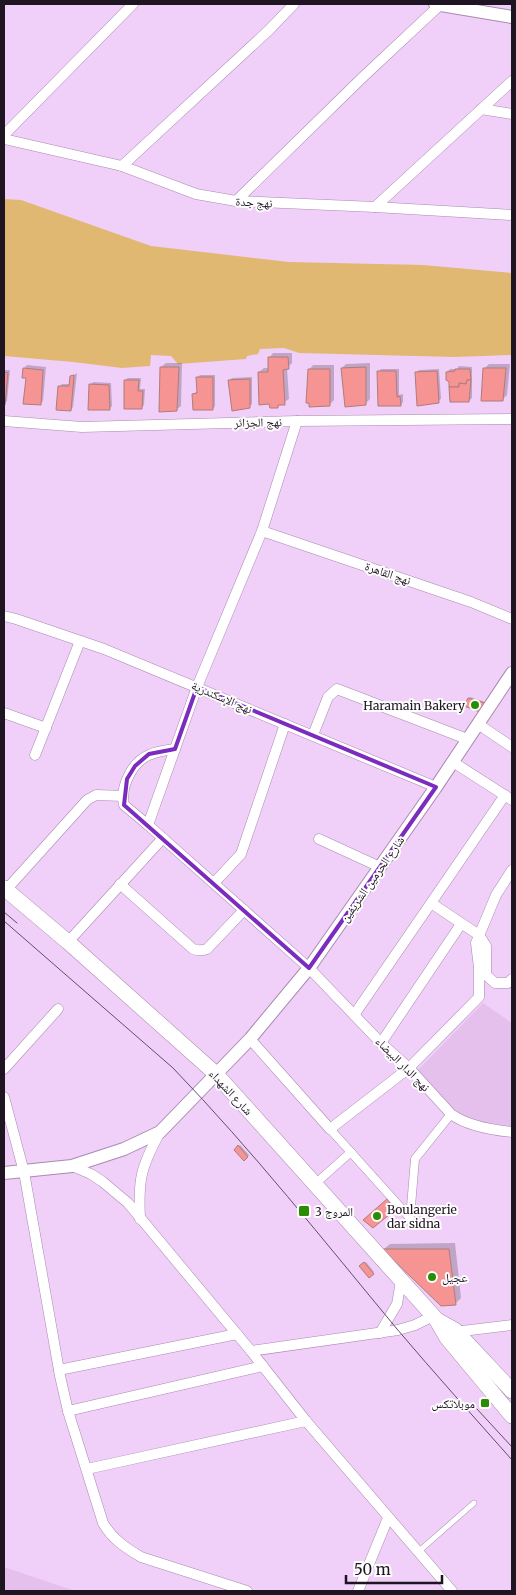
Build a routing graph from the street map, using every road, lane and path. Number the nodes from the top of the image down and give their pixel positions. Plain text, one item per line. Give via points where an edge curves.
1 (133, 4) edge
2 (294, 4) edge
3 (435, 4) edge
4 (441, 4) edge
5 (512, 17) edge
6 (512, 80) edge
7 (480, 109) junction
8 (512, 114) edge
9 (4, 137) edge
10 (122, 166) junction
11 (236, 202) junction
12 (375, 207) junction
13 (512, 216) edge
14 (512, 419) edge
15 (4, 421) edge
16 (296, 421) junction
17 (262, 531) junction
18 (4, 616) edge
19 (512, 618) edge
20 (80, 641) junction
21 (511, 677) edge
22 (198, 687) junction
23 (4, 713) edge
24 (284, 724) junction
25 (478, 724) junction
26 (46, 728) junction
27 (313, 735) junction
28 (468, 739) junction
29 (512, 746) edge
30 (176, 749) junction
31 (35, 755) dead end
32 (453, 762) junction
33 (436, 787) junction
34 (123, 796) junction
35 (509, 798) edge
36 (148, 825) junction
37 (163, 838) junction
38 (320, 838) dead end
39 (380, 867) junction
40 (512, 870) edge
41 (214, 883) junction
42 (120, 884) junction
43 (5, 889) edge
44 (431, 903) junction
45 (244, 910) junction
46 (461, 924) junction
47 (479, 936) junction
48 (68, 942) junction
49 (309, 968) junction
50 (512, 979) edge
51 (58, 1009) dead end
52 (354, 1015) junction
53 (250, 1039) junction
54 (381, 1043) junction
55 (409, 1068) junction
56 (4, 1069) edge
57 (216, 1074) junction
58 (4, 1097) edge
59 (6, 1109) edge
60 (451, 1114) junction
61 (330, 1129) junction
62 (160, 1132) junction
63 (512, 1132) edge
64 (351, 1152) junction
65 (72, 1166) junction
66 (24, 1172) junction
67 (4, 1173) edge
68 (315, 1184) junction
69 (140, 1219) junction
70 (402, 1281) junction
71 (434, 1317) junction
72 (512, 1325) edge
73 (380, 1332) junction
74 (237, 1334) junction
75 (451, 1334) junction
76 (251, 1350) junction
77 (263, 1366) junction
78 (59, 1370) junction
79 (512, 1391) edge
80 (68, 1411) junction
81 (512, 1416) edge
82 (306, 1421) junction
83 (86, 1469) junction
84 (474, 1503) dead end
85 (388, 1518) junction
86 (418, 1552) junction
87 (247, 1591) edge
88 (358, 1591) edge
89 (452, 1591) edge

1 - 9 street
2 - 10 street
3 - 4 street
4 - 5 street
4 - 11 street
6 - 7 street
7 - 8 street
7 - 12 street
9 - 10 street, نهج جدة
10 - 11 street, نهج جدة via 196,194
11 - 12 street, نهج جدة
12 - 13 street, نهج جدة
14 - 16 street, نهج الجزائر
15 - 16 street, نهج الجزائر via 82,427
16 - 17 street
17 - 19 street, نهج القاهرة
17 - 22 street
18 - 20 street, نهج الإسكندرية
20 - 22 street, نهج الإسكندرية
20 - 26 street
21 - 25 street, شارع الحرمين الشريفين
22 - 24 street, نهج الإسكندرية
22 - 30 street
23 - 26 street
24 - 27 street, نهج الإسكندرية
24 - 41 street via 241,854
25 - 28 street, شارع الحرمين الشريفين
25 - 29 street
26 - 31 street
27 - 28 street via 328,697 337,689
27 - 33 street, نهج الإسكندرية
28 - 32 street, شارع الحرمين الشريفين
30 - 34 street via 142,758 127,779
30 - 36 street
32 - 33 street, شارع الحرمين الشريفين
32 - 35 street
33 - 39 street, شارع الحرمين الشريفين
34 - 36 street, نهج الدار البيضاء via 124,804
34 - 43 street via 96,795 87,800
35 - 44 street
36 - 37 street, نهج الدار البيضاء
37 - 41 street, نهج الدار البيضاء
37 - 42 street
38 - 39 street
39 - 49 street, شارع الحرمين الشريفين
40 - 47 street via 496,895
41 - 45 street, نهج الدار البيضاء
42 - 45 street via 193,949 201,951 207,949
42 - 48 street
43 - 48 main road, شارع الشهداء
44 - 46 street
44 - 52 street
45 - 49 street, نهج الدار البيضاء
46 - 47 street
46 - 54 street
47 - 50 street via 486,946 486,975 495,983 508,983
47 - 55 street via 476,943 478,997
48 - 57 main road, شارع الشهداء
49 - 52 street, نهج الدار البيضاء
49 - 53 street, شارع الحرمين الشريفين
51 - 56 street
52 - 54 street, نهج الدار البيضاء
53 - 57 street, شارع الحرمين الشريفين
53 - 61 street
54 - 55 street, نهج الدار البيضاء
55 - 60 street, نهج الدار البيضاء
55 - 61 street
57 - 62 street, شارع الحرمين الشريفين
57 - 68 main road, شارع الشهداء
58 - 59 street
59 - 66 street
60 - 63 street, نهج الدار البيضاء via 458,1120
60 - 64 street via 415,1159 410,1218
61 - 64 street
62 - 65 street via 124,1149
62 - 69 street via 142,1170
64 - 68 street
65 - 66 street
65 - 69 street via 103,1182 128,1203
66 - 67 street
66 - 78 street
68 - 70 main road, شارع الشهداء
69 - 74 street
70 - 71 main road, شارع الشهداء
70 - 73 street via 397,1304
71 - 73 street via 406,1328
71 - 75 main road, شارع الشهداء
72 - 75 street
73 - 76 street
74 - 76 street
74 - 78 street
75 - 79 main road, شارع الشهداء
75 - 81 main road, شارع الشهداء
76 - 77 street
77 - 80 street
77 - 82 street
78 - 80 street
80 - 83 street
82 - 83 street
82 - 85 street
83 - 87 street via 103,1524 127,1549 141,1557
84 - 86 lane
85 - 86 street
85 - 88 street
86 - 89 street

